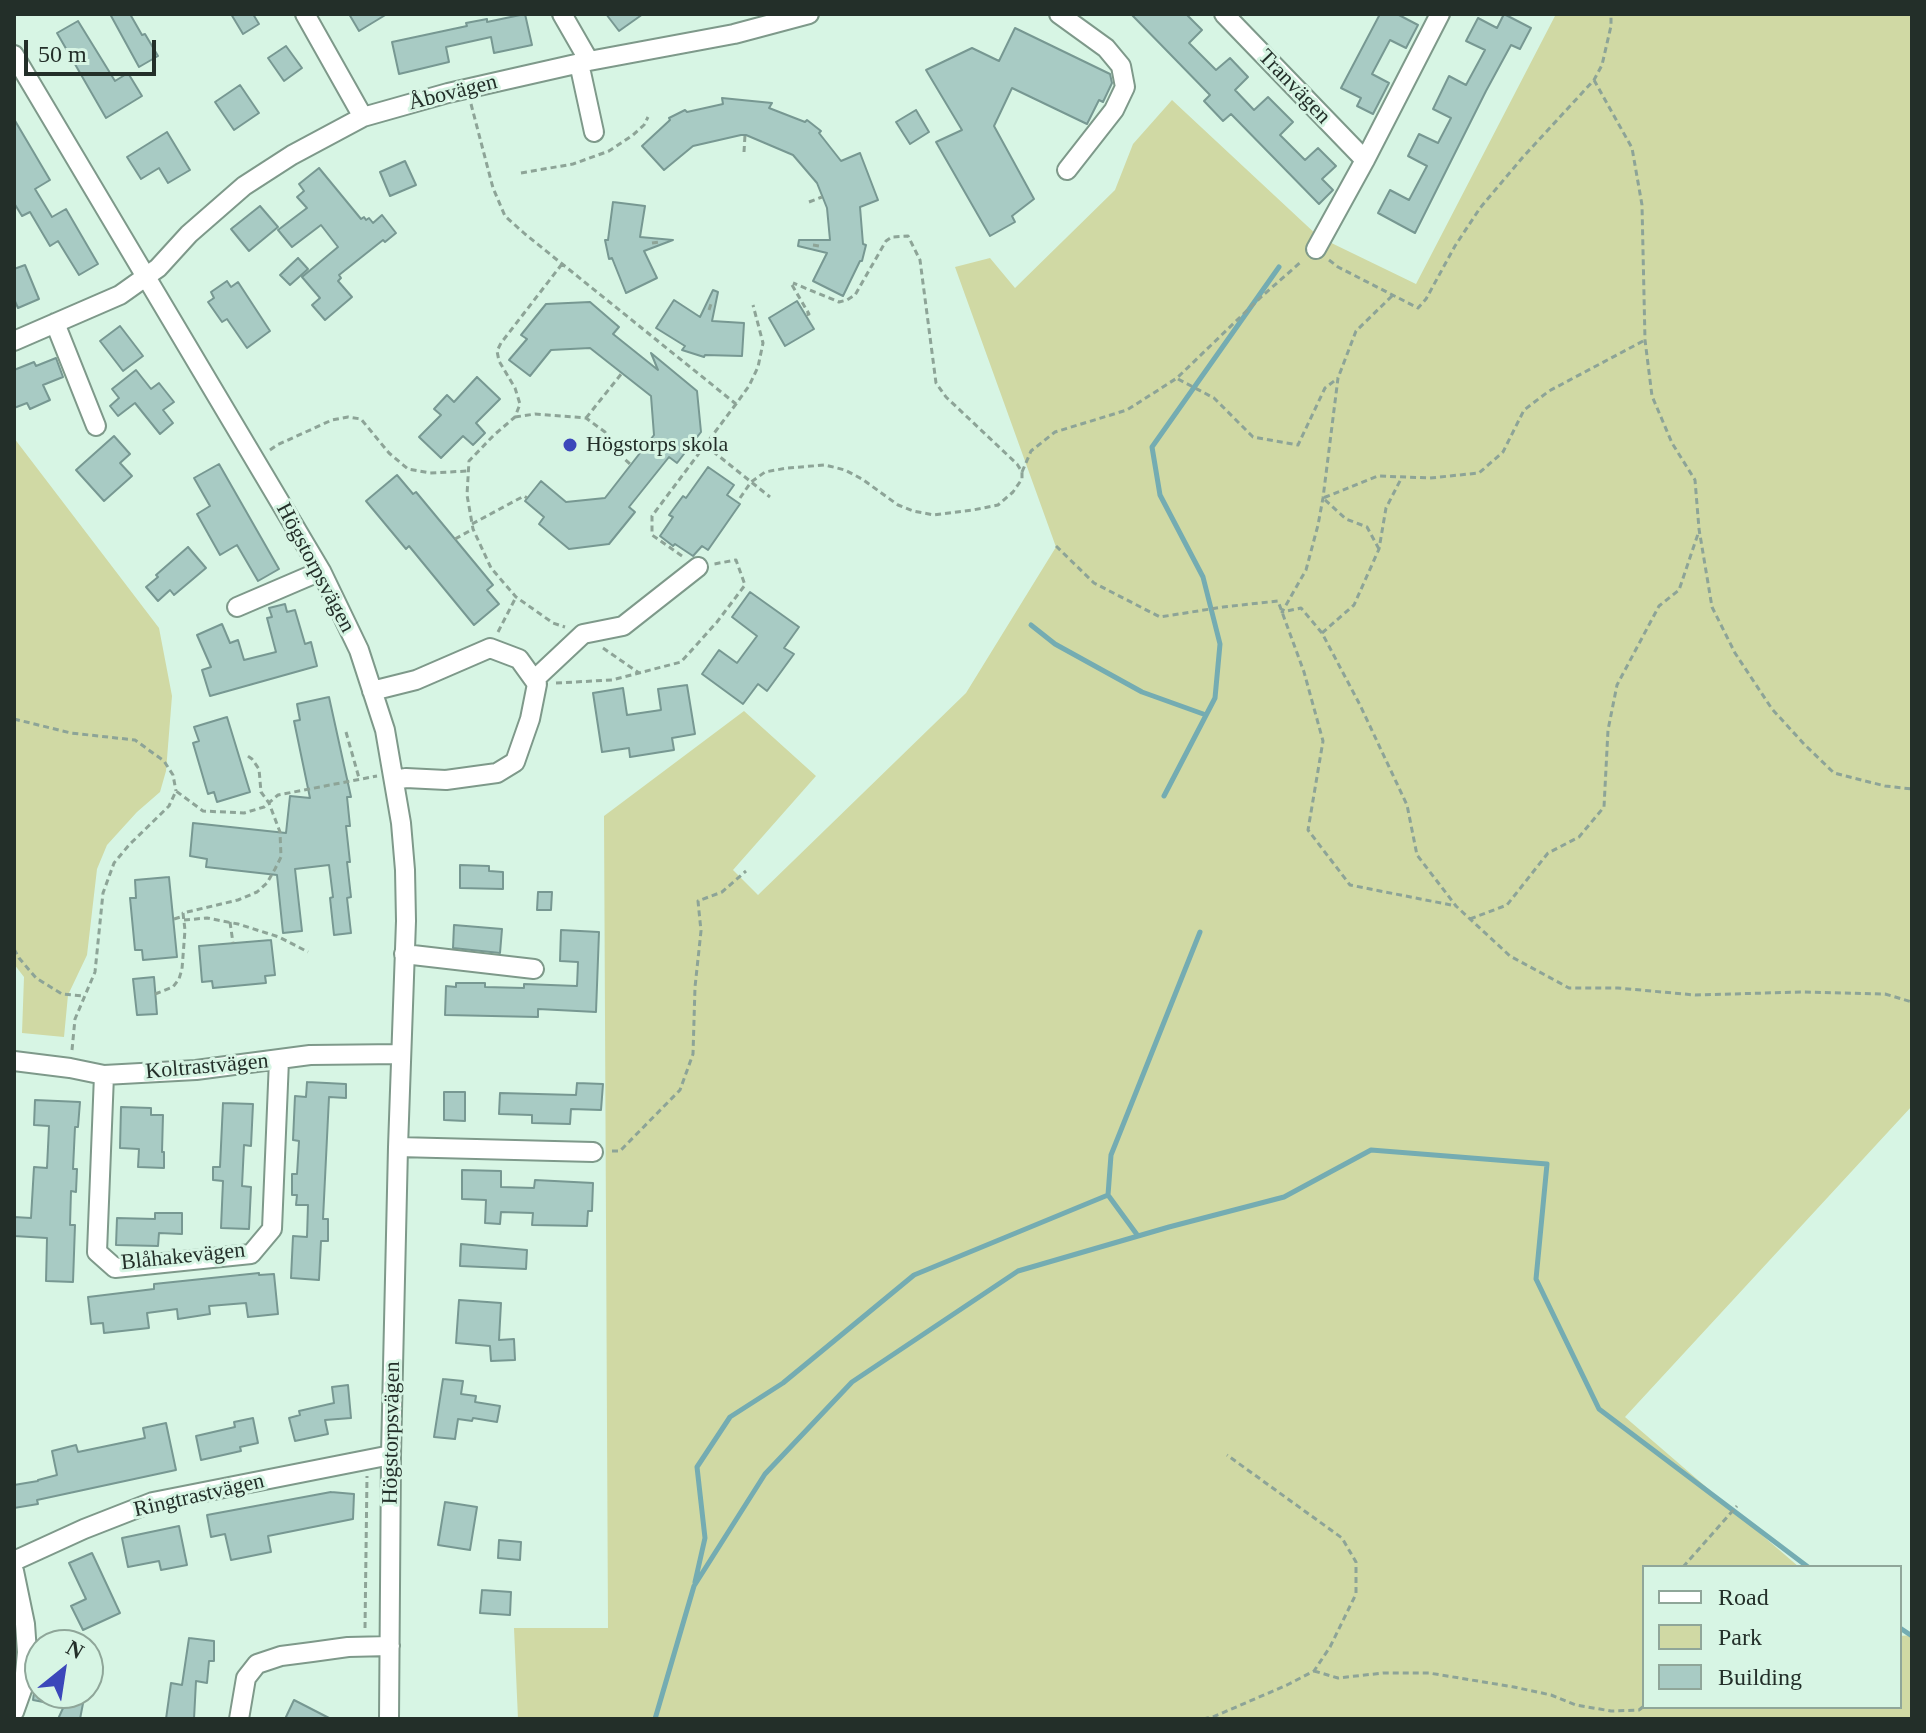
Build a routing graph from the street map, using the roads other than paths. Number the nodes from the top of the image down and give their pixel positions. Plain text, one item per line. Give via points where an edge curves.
1 (305, 14) edge
2 (562, 14) edge
3 (809, 14) edge
4 (1059, 14) edge
5 (1224, 14) edge
6 (1440, 14) edge
7 (14, 55) edge
8 (584, 62) junction
9 (363, 117) junction
10 (594, 132) dead end
11 (1365, 160) junction
12 (1067, 170) dead end
13 (1316, 249) road end
14 (146, 278) junction
15 (55, 323) junction
16 (14, 341) edge
17 (96, 426) dead end
18 (698, 567) road end
19 (321, 571) junction
20 (237, 607) dead end
21 (535, 682) junction
22 (372, 691) junction
23 (393, 776) junction
24 (404, 954) junction
25 (534, 969) dead end
26 (401, 1054) junction
27 (279, 1060) junction
28 (14, 1061) edge
29 (104, 1075) junction
30 (398, 1147) junction
31 (593, 1152) road end
32 (391, 1455) junction
33 (14, 1561) edge
34 (14, 1571) edge
35 (390, 1646) junction
36 (14, 1712) edge
37 (239, 1719) edge
38 (389, 1719) edge

1 - 9 street
2 - 8 street
3 - 8 street, Åbovägen
4 - 12 street via 1106,48 1121,66 1125,87 1114,110
5 - 11 street, Tranvägen
6 - 11 street
7 - 14 street, Högstorpsvägen
8 - 9 street, Åbovägen
8 - 10 street
9 - 14 street, Åbovägen via 244,186
11 - 13 street
14 - 15 street, Åbovägen
14 - 19 street, Högstorpsvägen
15 - 16 street, Åbovägen
15 - 17 street
18 - 21 street via 623,626 583,634
19 - 20 street
19 - 22 street, Högstorpsvägen via 359,650
21 - 22 street via 519,659 490,648 416,680
21 - 23 street via 530,719 515,762 497,773 446,780
22 - 23 street, Högstorpsvägen
23 - 24 street, Högstorpsvägen via 405,870
24 - 25 street
24 - 26 street, Högstorpsvägen
26 - 27 street, Koltrastvägen
26 - 30 street, Högstorpsvägen
27 - 29 street, Koltrastvägen
27 - 29 street, Blåhakevägen via 272,1229 251,1254 115,1268 97,1252
28 - 29 street, Koltrastvägen
30 - 31 street
30 - 32 street, Högstorpsvägen
32 - 33 street, Ringtrastvägen via 153,1502
32 - 35 street, Högstorpsvägen
34 - 36 street via 27,1652
35 - 37 street via 281,1656 257,1664 246,1678
35 - 38 street, Högstorpsvägen

